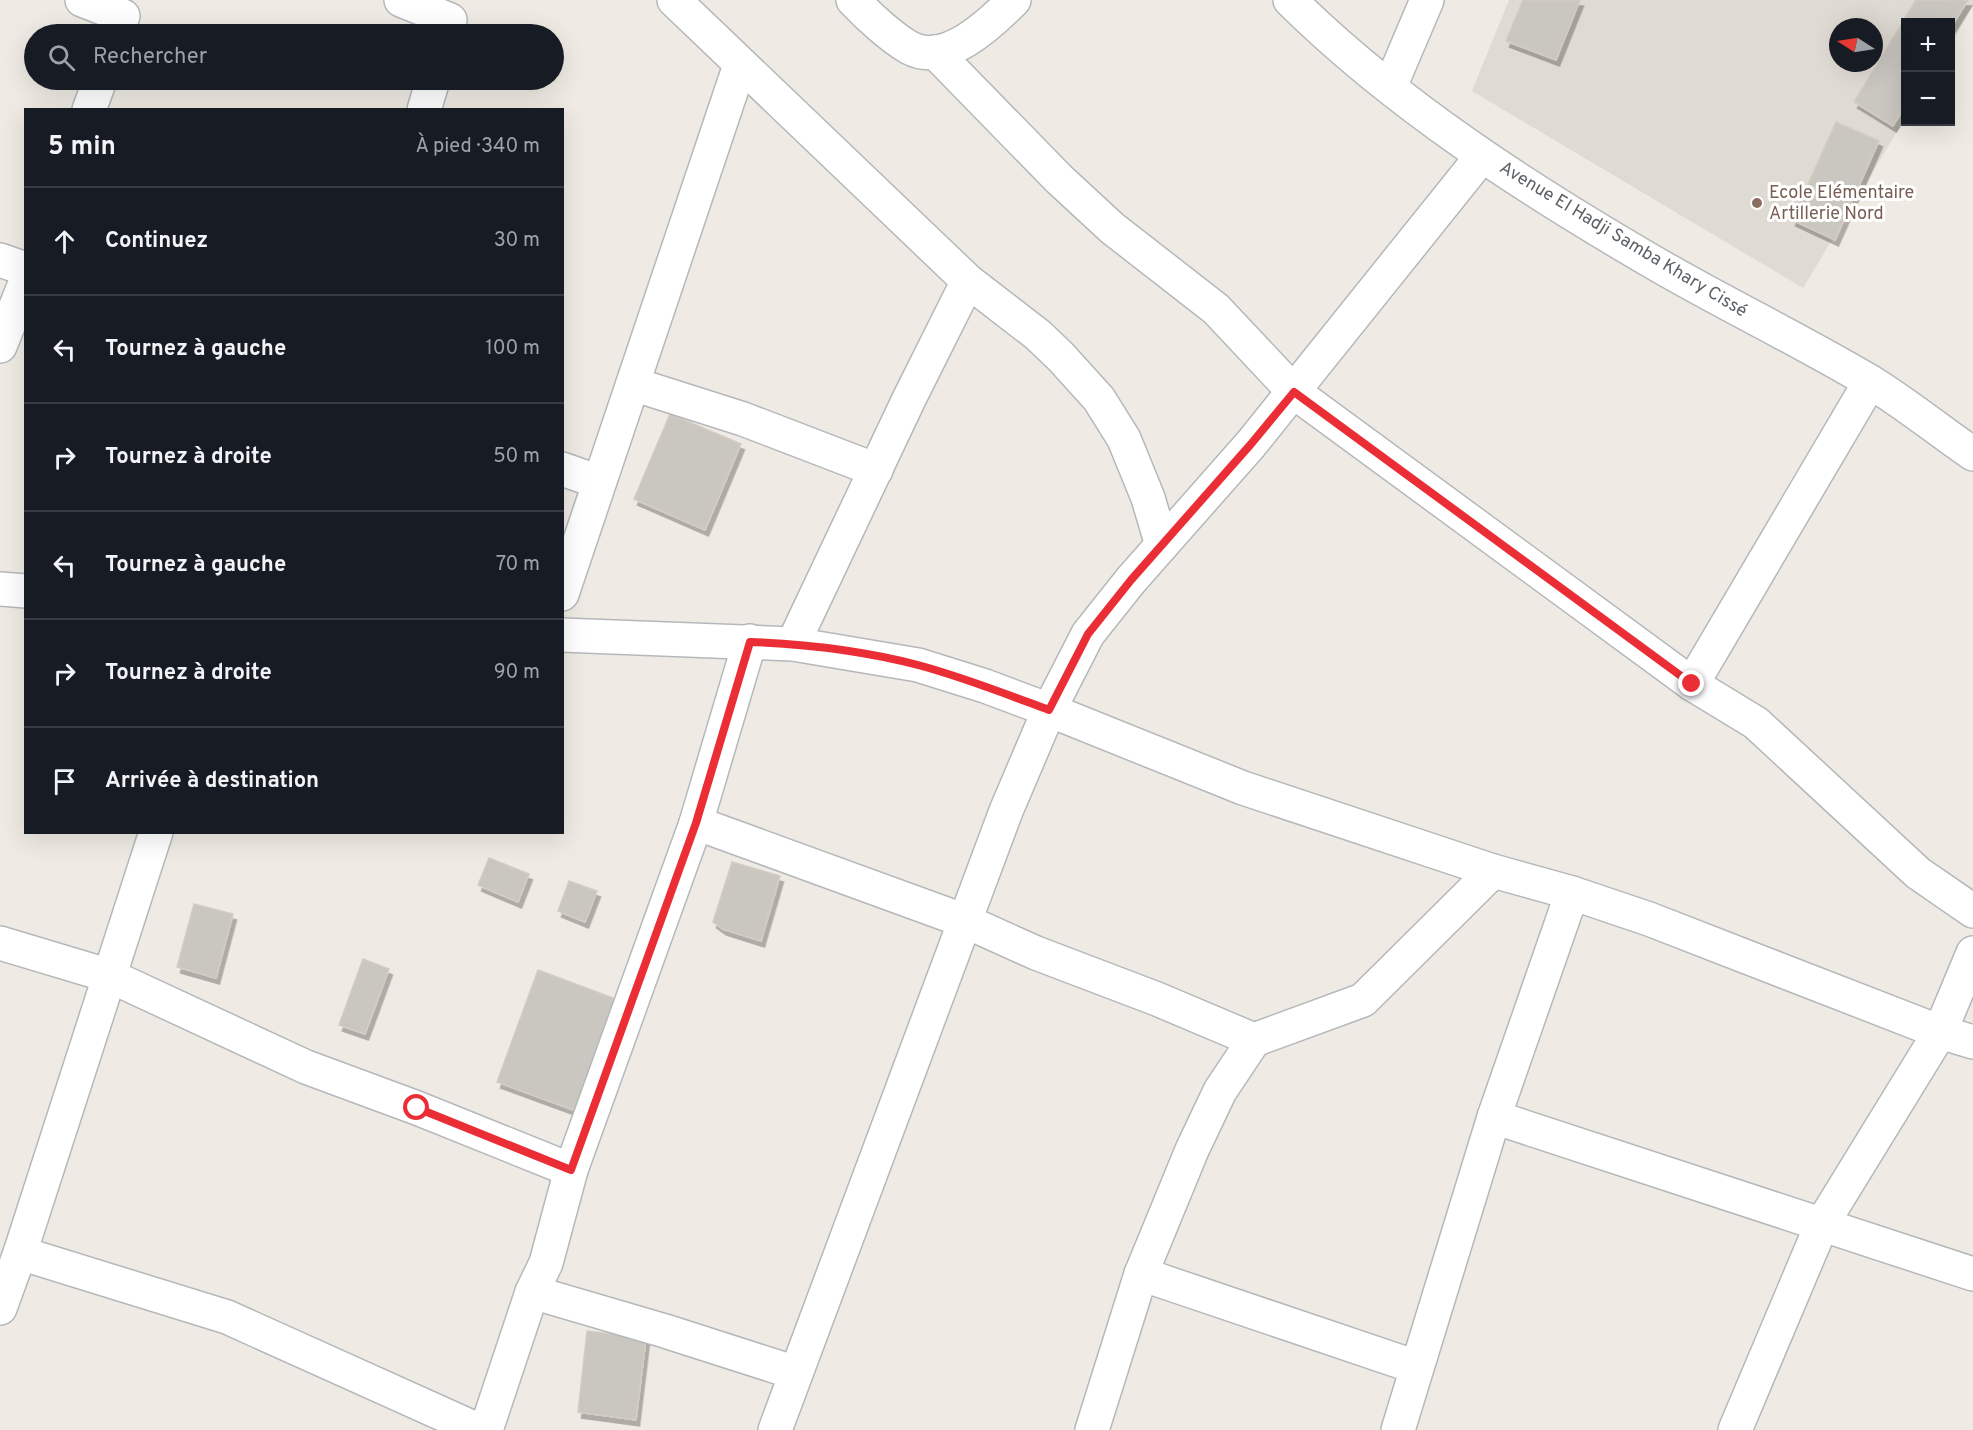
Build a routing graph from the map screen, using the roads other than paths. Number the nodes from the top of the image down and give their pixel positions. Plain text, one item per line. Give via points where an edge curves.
1 (82, 0) edge
2 (401, 0) edge
3 (674, 0) edge
4 (853, 0) edge
5 (1014, 0) edge
6 (1290, 0) edge
7 (1427, 0) edge
8 (122, 17) edge
9 (451, 18) edge
10 (935, 52) junction
11 (740, 65) junction
12 (1390, 87) junction
13 (96, 90) edge
14 (430, 90) edge
15 (90, 108) edge
16 (425, 108) edge
17 (1482, 156) junction
18 (0, 260) edge
19 (24, 268) edge
20 (968, 280) junction
21 (24, 286) edge
22 (0, 346) edge
23 (1870, 382) junction
24 (633, 384) junction
25 (1294, 392) junction
26 (1973, 454) edge
27 (564, 470) edge
28 (876, 470) junction
29 (599, 482) junction
30 (1162, 545) junction
31 (564, 588) edge
32 (0, 589) edge
33 (24, 591) edge
34 (564, 635) edge
35 (750, 642) junction
36 (794, 644) junction
37 (1692, 684) junction
38 (1049, 710) junction
39 (696, 823) junction
40 (155, 834) edge
41 (1493, 871) junction
42 (1572, 893) junction
43 (1973, 911) edge
44 (964, 921) junction
45 (0, 943) edge
46 (1973, 953) edge
47 (110, 976) junction
48 (1940, 1032) junction
49 (1254, 1040) junction
50 (1973, 1042) edge
51 (1494, 1117) junction
52 (571, 1170) junction
53 (1822, 1224) junction
54 (20, 1253) junction
55 (1141, 1274) junction
56 (1973, 1274) edge
57 (532, 1292) junction
58 (0, 1308) edge
59 (1416, 1367) junction
60 (796, 1373) junction
61 (478, 1430) edge
62 (486, 1430) edge
63 (775, 1430) edge
64 (1092, 1430) edge
65 (1398, 1430) edge
66 (1735, 1430) edge

1 - 8 street
2 - 9 street
3 - 11 street
4 - 10 street via 910,48
5 - 10 street via 992,22 954,47
6 - 12 street, Avenue El Hadji Samba Khary Cissé
7 - 12 street
10 - 25 street via 1059,179 1112,228 1216,309
11 - 20 street
11 - 24 street
12 - 17 street, Avenue El Hadji Samba Khary Cissé
13 - 15 street
14 - 16 street
17 - 23 street, Avenue El Hadji Samba Khary Cissé via 1658,265
17 - 25 street
18 - 19 street
20 - 28 street
20 - 30 street via 1038,335 1099,399 1124,439
21 - 22 street
23 - 26 street, Avenue El Hadji Samba Khary Cissé
23 - 37 street
24 - 28 street via 743,419
24 - 29 street
25 - 30 street
25 - 37 street
27 - 29 street
28 - 36 street
29 - 31 street
30 - 38 street via 1088,634
32 - 33 street
34 - 35 street
35 - 36 street
35 - 39 street
36 - 38 street via 918,665
37 - 43 street via 1756,723 1918,873
38 - 41 street via 1243,788
38 - 44 street
39 - 44 street
39 - 52 street
40 - 47 street
41 - 42 street
41 - 49 street via 1363,1000
42 - 48 street
42 - 51 street
44 - 49 street
44 - 60 street
45 - 47 street
46 - 48 street
47 - 52 street via 306,1067
47 - 54 street
48 - 50 street
48 - 53 street
49 - 55 street via 1220,1091
51 - 53 street
51 - 59 street
52 - 57 street via 546,1263
53 - 56 street
53 - 66 street
54 - 58 street
54 - 61 street via 227,1317
55 - 59 street
55 - 64 street
57 - 60 street
57 - 62 street
59 - 65 street
60 - 63 street

